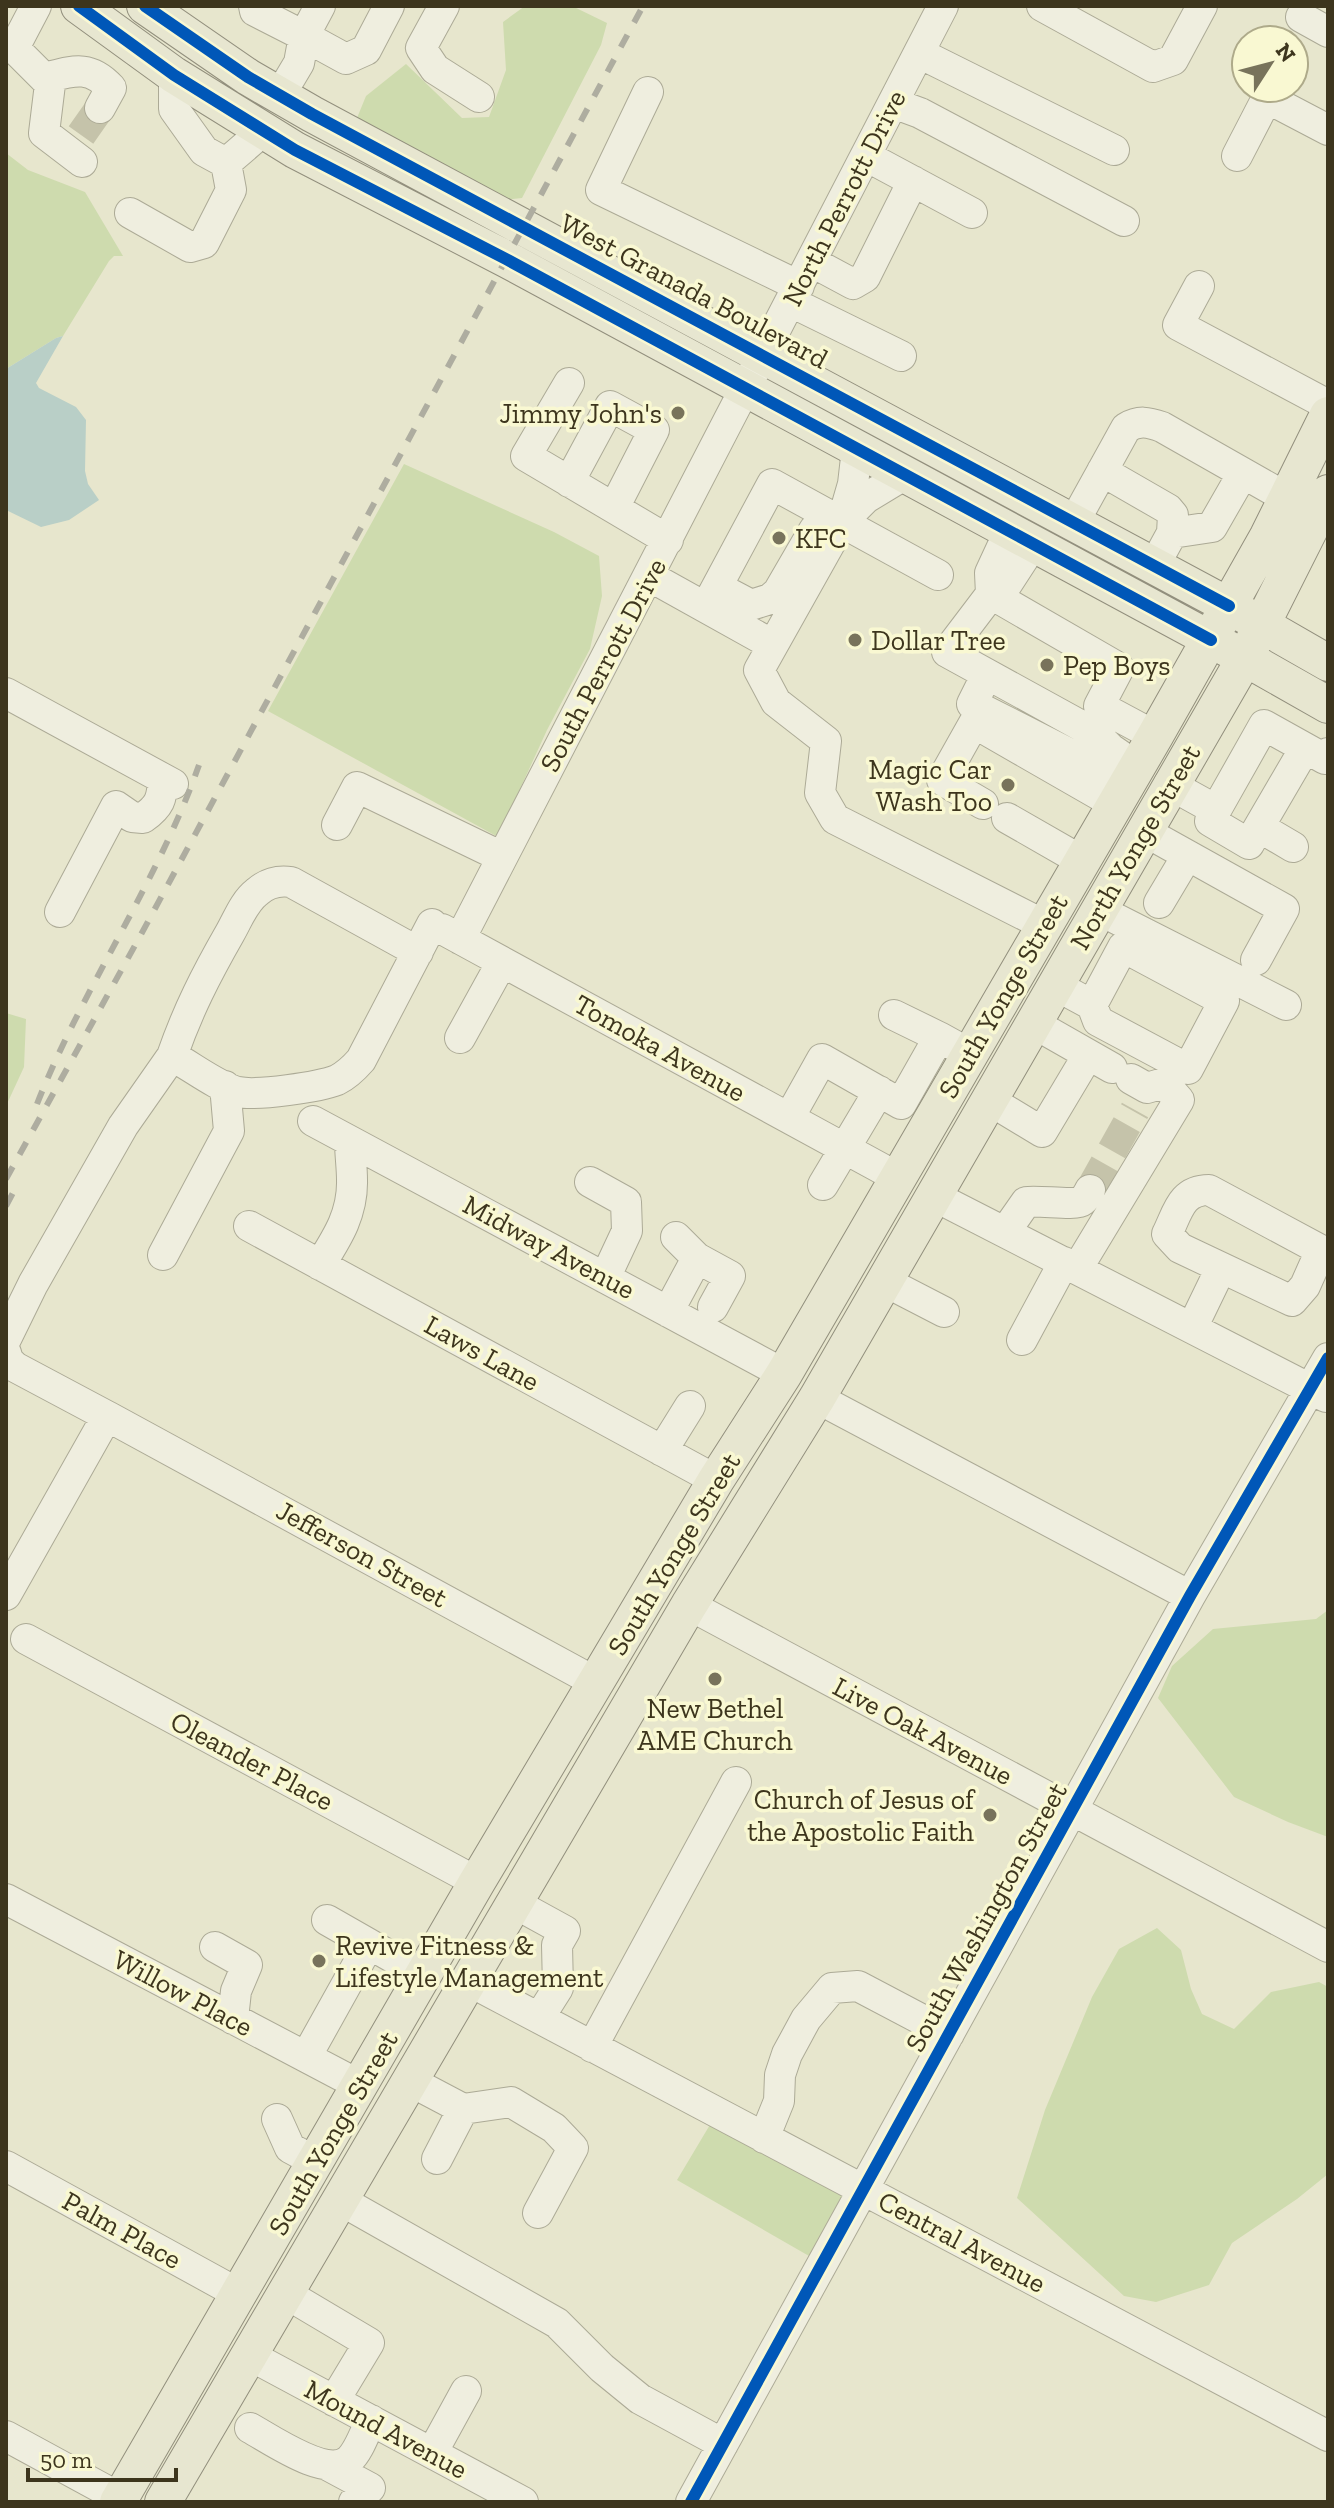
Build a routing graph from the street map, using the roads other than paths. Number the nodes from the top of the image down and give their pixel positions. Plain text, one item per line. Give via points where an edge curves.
1 (36, 6) edge
2 (79, 6) edge
3 (145, 6) edge
4 (254, 6) edge
5 (320, 6) edge
6 (444, 6) edge
7 (943, 6) edge
8 (1202, 6) edge
9 (1054, 9) edge
10 (383, 17) edge
11 (1301, 17) dead end
12 (1328, 32) edge
13 (302, 41) junction
14 (421, 48) junction
15 (919, 53) junction
16 (174, 75) junction
17 (44, 78) junction
18 (272, 91) junction
19 (648, 92) dead end
20 (479, 97) dead end
21 (893, 103) junction
22 (100, 108) tunnel mouth
23 (1328, 130) edge
24 (263, 131) junction
25 (371, 146) junction
26 (77, 150) dead end
27 (1114, 150) dead end
28 (866, 156) junction
29 (1237, 156) dead end
30 (226, 163) junction
31 (353, 181) junction
32 (913, 181) junction
33 (130, 213) dead end
34 (972, 213) dead end
35 (1124, 221) dead end
36 (801, 283) junction
37 (1199, 286) dead end
38 (764, 355) junction
39 (901, 356) dead end
40 (569, 383) dead end
41 (746, 390) junction
42 (1328, 405) edge
43 (1328, 415) edge
44 (857, 449) junction
45 (1102, 471) junction
46 (1243, 473) junction
47 (904, 475) junction
48 (569, 482) junction
49 (614, 508) junction
50 (1314, 508) edge
51 (833, 517) junction
52 (1074, 522) junction
53 (1172, 533) junction
54 (1021, 538) junction
55 (668, 540) junction
56 (1154, 566) junction
57 (938, 575) dead end
58 (649, 576) junction
59 (991, 594) junction
60 (711, 597) junction
61 (1229, 606) junction
62 (1261, 623) junction
63 (1211, 640) junction
64 (773, 645) junction
65 (1245, 658) junction
66 (1328, 663) edge
67 (6, 693) edge
68 (1328, 705) edge
69 (1155, 736) junction
70 (1316, 750) edge
71 (129, 760) junction
72 (1170, 784) junction
73 (1126, 785) junction
74 (116, 806) junction
75 (1216, 810) junction
76 (337, 825) dead end
77 (1259, 827) junction
78 (1144, 831) junction
79 (1293, 847) dead end
80 (1187, 856) junction
81 (502, 857) junction
82 (1082, 861) junction
83 (1159, 903) dead end
84 (1099, 910) junction
85 (60, 912) dead end
86 (1044, 925) junction
87 (460, 939) junction
88 (418, 952) junction
89 (1256, 960) dead end
90 (502, 962) junction
91 (1184, 966) junction
92 (1055, 985) junction
93 (1092, 1005) junction
94 (1286, 1005) dead end
95 (894, 1015) dead end
96 (1033, 1023) junction
97 (460, 1038) dead end
98 (954, 1045) junction
99 (172, 1056) junction
100 (1123, 1080) junction
101 (225, 1086) junction
102 (989, 1100) junction
103 (903, 1106) junction
104 (789, 1118) junction
105 (313, 1121) dead end
106 (350, 1141) junction
107 (844, 1149) junction
108 (897, 1177) junction
109 (590, 1182) dead end
110 (823, 1185) dead end
111 (1090, 1190) tunnel mouth
112 (934, 1196) junction
113 (249, 1226) dead end
114 (1005, 1232) junction
115 (1325, 1252) edge
116 (163, 1255) dead end
117 (320, 1265) junction
118 (1071, 1266) junction
119 (1221, 1268) junction
120 (605, 1278) junction
121 (884, 1281) junction
122 (713, 1307) dead end
123 (668, 1312) junction
124 (944, 1312) dead end
125 (1192, 1328) junction
126 (6, 1339) edge
127 (1022, 1340) dead end
128 (847, 1346) junction
129 (6, 1353) edge
130 (1328, 1358) edge
131 (784, 1374) junction
132 (1320, 1394) edge
133 (817, 1398) junction
134 (690, 1406) dead end
135 (117, 1420) junction
136 (662, 1451) junction
137 (716, 1480) junction
138 (6, 1595) edge
139 (1190, 1596) junction
140 (689, 1605) junction
141 (26, 1639) dead end
142 (597, 1683) junction
143 (736, 1782) dead end
144 (1072, 1811) junction
145 (473, 1890) junction
146 (6, 1899) edge
147 (514, 1903) junction
148 (327, 1920) dead end
149 (369, 1944) junction
150 (215, 1947) dead end
151 (1328, 1947) edge
152 (424, 1975) junction
153 (469, 1981) junction
154 (539, 2018) junction
155 (233, 2019) junction
156 (949, 2034) junction
157 (592, 2047) junction
158 (306, 2057) junction
159 (410, 2081) junction
160 (361, 2086) junction
161 (463, 2109) junction
162 (277, 2119) dead end
163 (764, 2138) junction
164 (437, 2159) dead end
165 (316, 2162) junction
166 (6, 2166) edge
167 (864, 2190) junction
168 (340, 2200) junction
169 (538, 2213) dead end
170 (285, 2293) junction
171 (239, 2294) junction
172 (249, 2355) junction
173 (466, 2391) dead end
174 (334, 2401) junction
175 (371, 2420) junction
176 (250, 2428) dead end
177 (6, 2436) edge
178 (1328, 2436) edge
179 (723, 2444) junction
180 (432, 2453) junction
181 (329, 2466) junction
182 (120, 2501) edge
183 (163, 2502) edge
184 (354, 2502) edge
185 (523, 2502) edge
186 (691, 2502) edge

1 - 17 street via 14,48
2 - 16 main road
3 - 18 main road, West Granada Boulevard
4 - 13 street
5 - 13 street
6 - 14 street
7 - 15 street, North Perrott Drive
8 - 9 street via 1173,60 1153,67
10 - 13 street via 366,50 346,59
10 - 14 street
11 - 12 street
13 - 18 street via 299,63
14 - 20 street via 435,69
15 - 21 street, North Perrott Drive
15 - 27 street
16 - 24 main road
16 - 30 street via 174,109 204,151
17 - 22 street via 79,70 99,75 111,88
17 - 26 street via 50,84 44,133
18 - 25 main road, West Granada Boulevard
19 - 36 street via 601,190
21 - 28 street, North Perrott Drive
21 - 35 street
23 - 29 street via 1267,98
24 - 30 street
24 - 31 main road
25 - 31 street
25 - 38 main road, West Granada Boulevard
28 - 32 street
28 - 36 street, North Perrott Drive
30 - 33 street via 231,190 204,243 190,247
31 - 41 main road
32 - 34 street
32 - 36 street via 865,277 853,284
36 - 38 street, North Perrott Drive
36 - 39 street
37 - 42 street via 1178,325
38 - 41 street, North Perrott Drive
38 - 52 main road, West Granada Boulevard
40 - 48 street via 526,456
41 - 44 main road
41 - 55 street, South Perrott Drive
43 - 50 main road, North Yonge Street
44 - 47 main road
44 - 51 street via 853,484
45 - 46 street via 1126,428 1148,422
45 - 52 street
45 - 53 street via 1168,509
46 - 50 street
46 - 53 street via 1212,527
47 - 51 street
47 - 54 main road
48 - 49 street
48 - 49 street via 610,406 654,430
49 - 55 street
50 - 61 main road, North Yonge Street
50 - 62 main road, North Yonge Street
51 - 57 street
51 - 60 street via 770,599 751,605
51 - 60 street via 772,484
51 - 64 street
52 - 56 main road, West Granada Boulevard
53 - 56 street
54 - 59 street via 990,573
54 - 63 main road
55 - 58 street, South Perrott Drive
56 - 61 main road, West Granada Boulevard
58 - 60 street
58 - 81 street, South Perrott Drive
59 - 69 street via 1119,668 1099,706
59 - 73 street via 947,652 1096,734 1111,749
60 - 64 street
61 - 62 main road, West Granada Boulevard
61 - 63 main road, South Yonge Street
62 - 65 main road, North Yonge Street
62 - 66 main road, West Granada Boulevard
63 - 65 main road
63 - 69 main road, South Yonge Street
64 - 86 street via 759,670 776,702 826,741 820,793 835,819
65 - 68 main road
65 - 72 main road, North Yonge Street
67 - 71 street
69 - 73 main road, South Yonge Street
70 - 75 street via 1264,725
70 - 77 street
71 - 74 street via 117,781
71 - 74 street via 168,781 157,808 143,818
72 - 75 street
72 - 78 main road, North Yonge Street
73 - 82 main road, South Yonge Street
73 - 82 street via 974,723 942,780
74 - 85 street
75 - 77 street via 1210,821 1249,844
76 - 81 street via 357,787
77 - 79 street
78 - 80 street
78 - 84 main road, North Yonge Street
80 - 83 street
80 - 89 street via 1284,909
81 - 87 street, South Perrott Drive
82 - 86 main road, South Yonge Street
84 - 91 street
84 - 92 main road, North Yonge Street
86 - 98 main road, South Yonge Street
87 - 88 street, Tomoka Avenue via 428,922
87 - 90 street, Tomoka Avenue
88 - 99 street via 291,882 265,886 247,902 198,989
88 - 101 street via 351,1071 315,1086 250,1094
90 - 97 street
90 - 104 street, Tomoka Avenue
91 - 93 street via 1123,947
91 - 93 street via 1224,1001 1188,1069 1098,1021
91 - 94 street
92 - 93 street
92 - 96 main road, North Yonge Street
95 - 98 street
96 - 100 street
96 - 102 main road, North Yonge Street
98 - 103 main road, South Yonge Street
99 - 101 street
99 - 126 street via 123,1126
100 - 102 street via 1042,1132
100 - 118 street via 1164,1083 1179,1100
101 - 116 street via 229,1131
102 - 112 main road, North Yonge Street
103 - 104 street via 822,1059
103 - 107 street
103 - 108 main road, South Yonge Street
104 - 107 street, Tomoka Avenue
105 - 106 street, Midway Avenue
106 - 117 street via 351,1204
106 - 120 street, Midway Avenue
107 - 108 street, Tomoka Avenue
107 - 110 street
108 - 128 main road via 903,1214 846,1324
108 - 131 main road, South Yonge Street
109 - 120 street via 626,1202 627,1231
111 - 114 street via 1073,1205 1026,1202
112 - 114 street
112 - 121 main road, South Yonge Street
113 - 117 street, Laws Lane
114 - 118 street
115 - 119 street via 1292,1301
115 - 119 street via 1209,1190 1196,1190 1185,1198 1167,1234 1180,1248
117 - 136 street, Laws Lane
118 - 125 street
118 - 127 street
119 - 125 street
120 - 123 street, Midway Avenue
121 - 124 street
121 - 128 main road, South Yonge Street
122 - 123 street via 730,1276 686,1248
123 - 131 street, Midway Avenue
125 - 132 street
128 - 133 main road, South Yonge Street
129 - 135 street, Jefferson Street via 15,1367
130 - 132 street, South Washington Street
131 - 137 main road, South Yonge Street
132 - 139 street, South Washington Street
133 - 139 street
133 - 140 main road, South Yonge Street
134 - 136 street
135 - 138 street
135 - 142 street, Jefferson Street
136 - 137 street, Laws Lane
137 - 142 main road, South Yonge Street
139 - 144 street, South Washington Street
140 - 144 street, Live Oak Avenue
140 - 147 main road, South Yonge Street
141 - 145 street, Oleander Place
142 - 145 main road, South Yonge Street
143 - 157 street
144 - 151 street, Live Oak Avenue
144 - 156 street, South Washington Street
145 - 152 main road, South Yonge Street
145 - 153 main road via 461,1946
146 - 155 street, Willow Place
147 - 153 main road, South Yonge Street
147 - 154 street via 565,1931 557,1945 558,1988
148 - 149 street
149 - 152 street
149 - 158 street
150 - 155 street via 247,1965 236,1991
152 - 160 main road, South Yonge Street
153 - 154 street, Central Avenue
153 - 159 main road, South Yonge Street
154 - 157 street, Central Avenue
155 - 158 street, Willow Place
156 - 163 street via 858,1986 832,1988 806,2019 787,2054 777,2110
156 - 167 street, South Washington Street
157 - 163 street, Central Avenue
158 - 160 street, Willow Place
159 - 161 street
159 - 168 main road, South Yonge Street
160 - 165 main road, South Yonge Street
161 - 164 street
161 - 169 street via 511,2102 554,2128 573,2148
162 - 165 street via 290,2148
163 - 167 street, Central Avenue
165 - 171 main road, South Yonge Street
166 - 171 street, Palm Place
167 - 178 street, Central Avenue
167 - 179 street, South Washington Street
168 - 170 main road, South Yonge Street
168 - 179 street via 557,2323 640,2399
170 - 172 main road, South Yonge Street
170 - 174 street via 369,2343
171 - 182 main road, South Yonge Street
172 - 174 street, Mound Avenue
172 - 183 main road, South Yonge Street
173 - 180 street
174 - 175 street, Mound Avenue
175 - 180 street, Mound Avenue
175 - 181 street via 352,2458
176 - 181 street
177 - 182 street
179 - 186 street, South Washington Street
180 - 185 street, Mound Avenue
181 - 184 street via 370,2488

